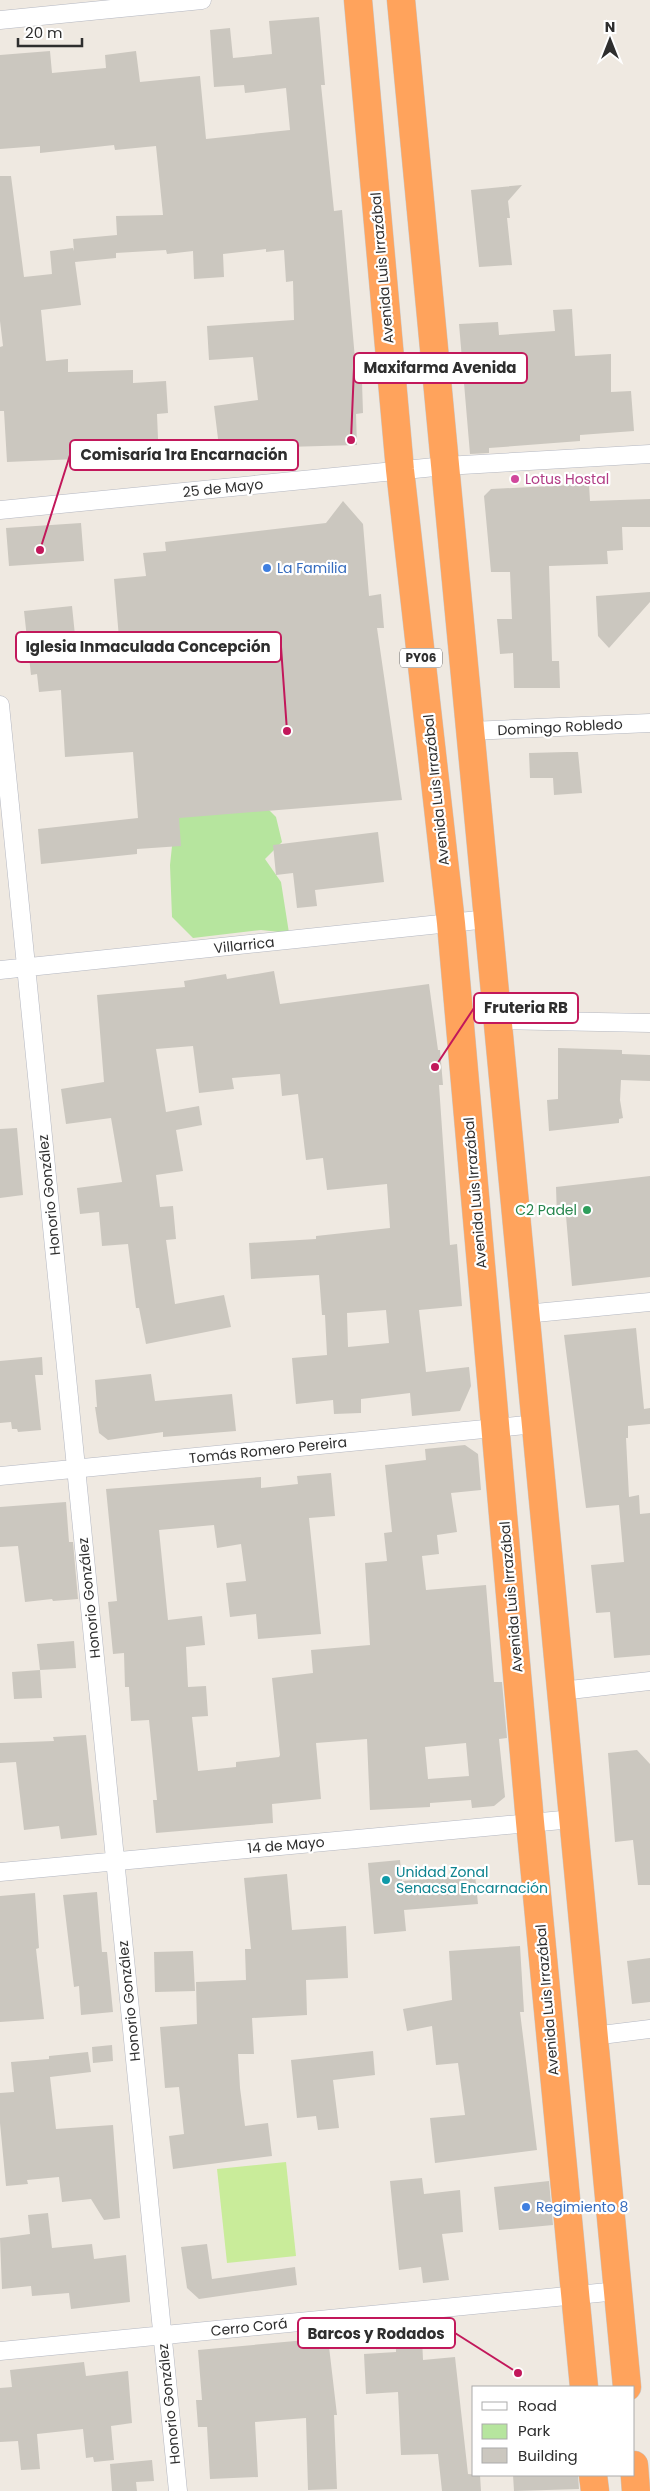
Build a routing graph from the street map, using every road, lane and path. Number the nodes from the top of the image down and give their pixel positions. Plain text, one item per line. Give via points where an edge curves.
1 (202, 0) edge
2 (358, 0) edge
3 (401, 0) edge
4 (0, 20) edge
5 (650, 454) edge
6 (445, 466) junction
7 (400, 470) junction
8 (0, 510) edge
9 (0, 705) edge
10 (650, 724) edge
11 (470, 731) junction
12 (488, 919) junction
13 (450, 923) junction
14 (26, 967) junction
15 (0, 970) edge
16 (498, 1020) junction
17 (650, 1023) edge
18 (650, 1302) edge
19 (525, 1314) junction
20 (536, 1424) junction
21 (496, 1427) junction
22 (76, 1468) junction
23 (0, 1476) edge
24 (650, 1681) edge
25 (561, 1691) junction
26 (573, 1819) junction
27 (530, 1822) junction
28 (115, 1861) junction
29 (0, 1872) edge
30 (650, 2029) edge
31 (593, 2036) junction
32 (618, 2292) junction
33 (574, 2296) junction
34 (163, 2336) junction
35 (0, 2351) edge
36 (584, 2386) edge
37 (626, 2386) edge
38 (593, 2476) edge
39 (178, 2491) edge
40 (595, 2491) edge

1 - 4 street
2 - 7 highway, Avenida Luis Irrazábal / PY06
3 - 6 highway, PY06
5 - 6 street, 25 de Mayo
6 - 7 street, 25 de Mayo
6 - 11 highway, PY06
7 - 8 street, 25 de Mayo
7 - 13 highway, Avenida Luis Irrazábal / PY06
9 - 14 street, Honorio González
10 - 11 street, Domingo Robledo
11 - 12 highway, PY06
12 - 13 street, Villarrica
12 - 16 highway, PY06
13 - 14 street, Villarrica
13 - 21 highway, Avenida Luis Irrazábal / PY06
14 - 15 street, Villarrica
14 - 22 street, Honorio González
16 - 17 street
16 - 19 highway, PY06
18 - 19 street
19 - 20 highway, PY06
20 - 21 street, Tomás Romero Pereira
20 - 25 highway, PY06
21 - 22 street, Tomás Romero Pereira
21 - 27 highway, Avenida Luis Irrazábal / PY06
22 - 23 street, Tomás Romero Pereira
22 - 28 street, Honorio González
24 - 25 street
25 - 26 highway, PY06
26 - 27 street, 14 de Mayo
26 - 31 highway, PY06
27 - 28 street, 14 de Mayo
27 - 33 highway, Avenida Luis Irrazábal / PY06
28 - 29 street, 14 de Mayo
28 - 34 street, Honorio González
30 - 31 street
31 - 32 highway, PY06
32 - 33 street, Cerro Corá
32 - 37 highway, PY06
33 - 34 street, Cerro Corá
33 - 36 highway, Avenida Luis Irrazábal / PY06
34 - 35 street, Cerro Corá
34 - 39 street, Honorio González
38 - 40 highway

